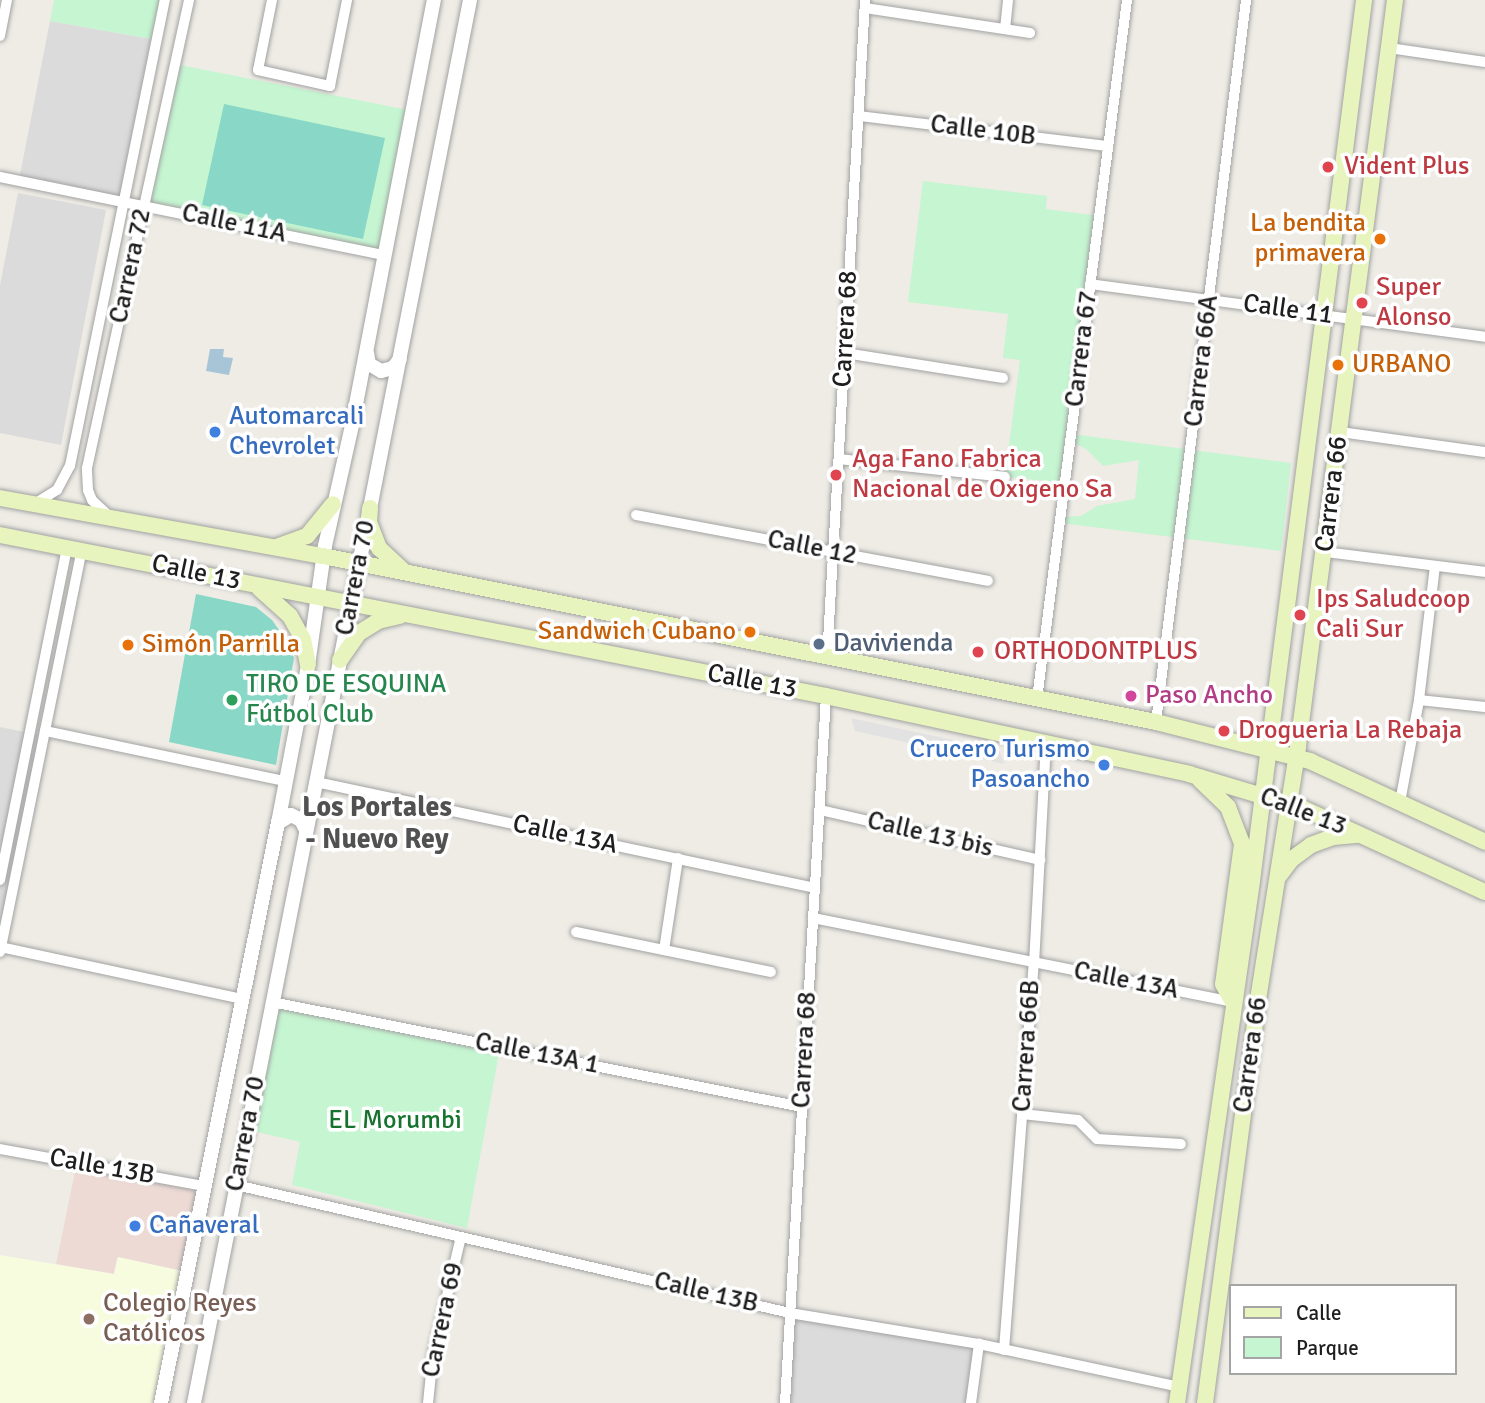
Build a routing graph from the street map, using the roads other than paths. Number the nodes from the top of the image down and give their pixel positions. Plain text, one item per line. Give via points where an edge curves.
1 (7, 0) edge
2 (165, 0) edge
3 (189, 0) edge
4 (272, 0) edge
5 (347, 0) edge
6 (435, 0) edge
7 (470, 0) edge
8 (1008, 0) edge
9 (1127, 0) edge
10 (1246, 0) edge
11 (1364, 0) edge
12 (1395, 0) edge
13 (865, 4) edge
14 (1005, 29) junction
15 (1030, 33) dead end
16 (0, 36) edge
17 (1389, 48) junction
18 (1485, 62) edge
19 (859, 116) junction
20 (1108, 146) junction
21 (0, 177) edge
22 (123, 199) junction
23 (144, 205) junction
24 (385, 255) junction
25 (1090, 284) junction
26 (1209, 300) junction
27 (1324, 315) junction
28 (1354, 319) junction
29 (1485, 337) edge
30 (366, 351) junction
31 (845, 353) junction
32 (401, 357) junction
33 (1003, 378) dead end
34 (1340, 432) junction
35 (1485, 452) edge
36 (839, 459) junction
37 (1005, 477) dead end
38 (0, 498) edge
39 (33, 504) junction
40 (333, 504) junction
41 (369, 508) junction
42 (636, 515) dead end
43 (118, 520) junction
44 (0, 535) edge
45 (272, 547) junction
46 (74, 548) junction
47 (833, 552) junction
48 (1325, 552) junction
49 (323, 556) junction
50 (358, 564) junction
51 (1435, 566) junction
52 (1485, 572) edge
53 (419, 575) junction
54 (989, 581) dead end
55 (251, 584) junction
56 (315, 598) junction
57 (351, 604) junction
58 (410, 615) junction
59 (45, 657) junction
60 (827, 657) junction
61 (60, 660) junction
62 (340, 660) junction
63 (308, 664) junction
64 (826, 696) junction
65 (1037, 699) junction
66 (1419, 700) junction
67 (1485, 707) edge
68 (1156, 722) junction
69 (45, 731) junction
70 (1046, 743) junction
71 (1267, 750) junction
72 (1297, 757) junction
73 (1189, 774) junction
74 (285, 781) junction
75 (316, 782) junction
76 (1261, 794) junction
77 (1400, 802) junction
78 (1290, 804) junction
79 (820, 810) junction
80 (278, 823) junction
81 (306, 830) junction
82 (9, 835) junction
83 (1362, 835) junction
84 (23, 838) junction
85 (1485, 842) edge
86 (678, 858) junction
87 (1040, 860) junction
88 (0, 880) edge
89 (1275, 884) junction
90 (815, 888) junction
91 (1485, 892) edge
92 (813, 918) junction
93 (576, 932) dead end
94 (0, 949) edge
95 (664, 950) junction
96 (1034, 964) junction
97 (771, 972) dead end
98 (242, 999) junction
99 (272, 1002) junction
100 (1233, 1002) junction
101 (802, 1107) junction
102 (1022, 1114) junction
103 (1181, 1144) dead end
104 (0, 1149) edge
105 (236, 1185) junction
106 (204, 1186) junction
107 (1204, 1207) junction
108 (1230, 1211) junction
109 (461, 1237) junction
110 (790, 1313) junction
111 (979, 1344) junction
112 (1004, 1350) junction
113 (1178, 1395) edge
114 (161, 1403) edge
115 (194, 1403) edge
116 (428, 1403) edge
117 (785, 1403) edge
118 (971, 1403) edge
119 (1205, 1403) edge

1 - 16 street
2 - 22 street, Carrera 72
3 - 23 street, Carrera 72
4 - 5 street via 258,70 330,86
6 - 24 street, Carrera 70
7 - 32 street, Carrera 70
8 - 14 street
9 - 20 street, Carrera 67
10 - 26 street, Carrera 66A
11 - 27 main road, Carrera 66
12 - 17 main road, Carrera 66
13 - 14 street
13 - 19 street, Carrera 68
14 - 15 street
17 - 18 street
17 - 28 main road, Carrera 66
19 - 20 street, Calle 10B
19 - 31 street, Carrera 68
20 - 25 street, Carrera 67
21 - 22 street, Calle 11A
22 - 23 street, Calle 11A
22 - 39 street, Carrera 72 via 70,466 57,490
23 - 24 street, Calle 11A
23 - 43 street, Carrera 72 via 86,479 99,509
24 - 30 street, Carrera 70
25 - 26 street, Calle 11
25 - 65 street, Carrera 67
26 - 27 street, Calle 11
26 - 68 street, Carrera 66A
27 - 28 street, Calle 11
27 - 71 main road, Carrera 66
28 - 29 street, Calle 11
28 - 34 main road, Carrera 66
30 - 32 street via 369,364 381,371 393,368
30 - 40 street, Carrera 70
31 - 33 street
31 - 36 street, Carrera 68
32 - 41 street, Carrera 70
34 - 35 street
34 - 48 main road, Carrera 66
36 - 37 street
36 - 47 street, Carrera 68
38 - 39 main road, Calle 13
39 - 43 main road, Calle 13
40 - 45 main road via 307,536
40 - 49 street, Carrera 70
41 - 50 street, Carrera 70
41 - 53 main road via 379,548 396,566
42 - 47 street, Calle 12
43 - 45 main road, Calle 13
44 - 46 main road, Calle 13
45 - 49 main road, Calle 13
46 - 55 main road, Calle 13
46 - 59 street
46 - 61 street
47 - 54 street, Calle 12
47 - 60 street, Carrera 68
48 - 51 street
48 - 72 main road, Carrera 66
49 - 50 main road, Calle 13
49 - 56 street, Carrera 70
50 - 53 main road, Calle 13
50 - 57 street, Carrera 70
51 - 52 street
51 - 66 street
53 - 60 main road, Calle 13
55 - 56 main road, Calle 13
55 - 63 main road via 290,616 303,639
56 - 57 main road, Calle 13
56 - 63 street, Carrera 70
57 - 58 main road, Calle 13
57 - 62 street, Carrera 70
58 - 62 main road via 368,626
58 - 64 main road, Calle 13
59 - 61 street
59 - 82 street
60 - 65 main road, Calle 13
61 - 69 street
62 - 75 street, Carrera 70
63 - 74 street, Carrera 70
64 - 70 main road, Calle 13
64 - 79 street, Carrera 68
65 - 68 main road, Calle 13
66 - 67 street
66 - 77 street
68 - 71 main road, Calle 13
69 - 74 street
69 - 84 street
70 - 73 main road, Calle 13
70 - 87 street, Carrera 66B
71 - 72 main road, Calle 13
71 - 76 main road, Carrera 66
72 - 77 main road, Calle 13
72 - 78 main road, Carrera 66
73 - 76 main road, Calle 13
73 - 100 main road via 1223,801 1242,844 1223,984
74 - 80 street, Carrera 70
75 - 81 street, Carrera 70
75 - 86 street, Calle 13A
76 - 78 main road, Calle 13
76 - 100 main road, Carrera 66
77 - 85 main road, Calle 13
78 - 83 main road, Calle 13
78 - 89 main road, Carrera 66
79 - 87 street, Calle 13 bis
79 - 90 street, Carrera 68
80 - 81 street via 291,815 302,820
80 - 98 street, Carrera 70
81 - 99 street, Carrera 70
82 - 84 street
82 - 88 street
83 - 89 main road via 1333,837 1311,845 1292,859
83 - 91 main road, Calle 13
84 - 94 street
86 - 90 street, Calle 13A
86 - 95 street
87 - 96 street, Carrera 66B
89 - 108 main road, Carrera 66
90 - 92 street, Carrera 68
92 - 96 street, Calle 13A
92 - 101 street, Carrera 68
93 - 95 street
94 - 98 street
95 - 97 street
96 - 100 street, Calle 13A
96 - 102 street, Carrera 66B
98 - 106 street, Carrera 70
99 - 101 street, Calle 13A 1
99 - 105 street, Carrera 70
100 - 107 main road, Carrera 66
101 - 110 street, Carrera 68
102 - 103 street via 1078,1120 1097,1139
102 - 112 street, Carrera 66B
104 - 106 street, Calle 13B
105 - 109 street, Calle 13B
105 - 115 street, Carrera 70
106 - 114 street, Carrera 70
107 - 108 main road
107 - 113 main road, Carrera 66
108 - 119 main road, Carrera 66
109 - 110 street, Calle 13B
109 - 116 street, Carrera 69 via 433,1355
110 - 111 street, Calle 13B
110 - 117 street, Carrera 68
111 - 112 street, Calle 13B
111 - 118 street
112 - 113 street, Calle 13B

